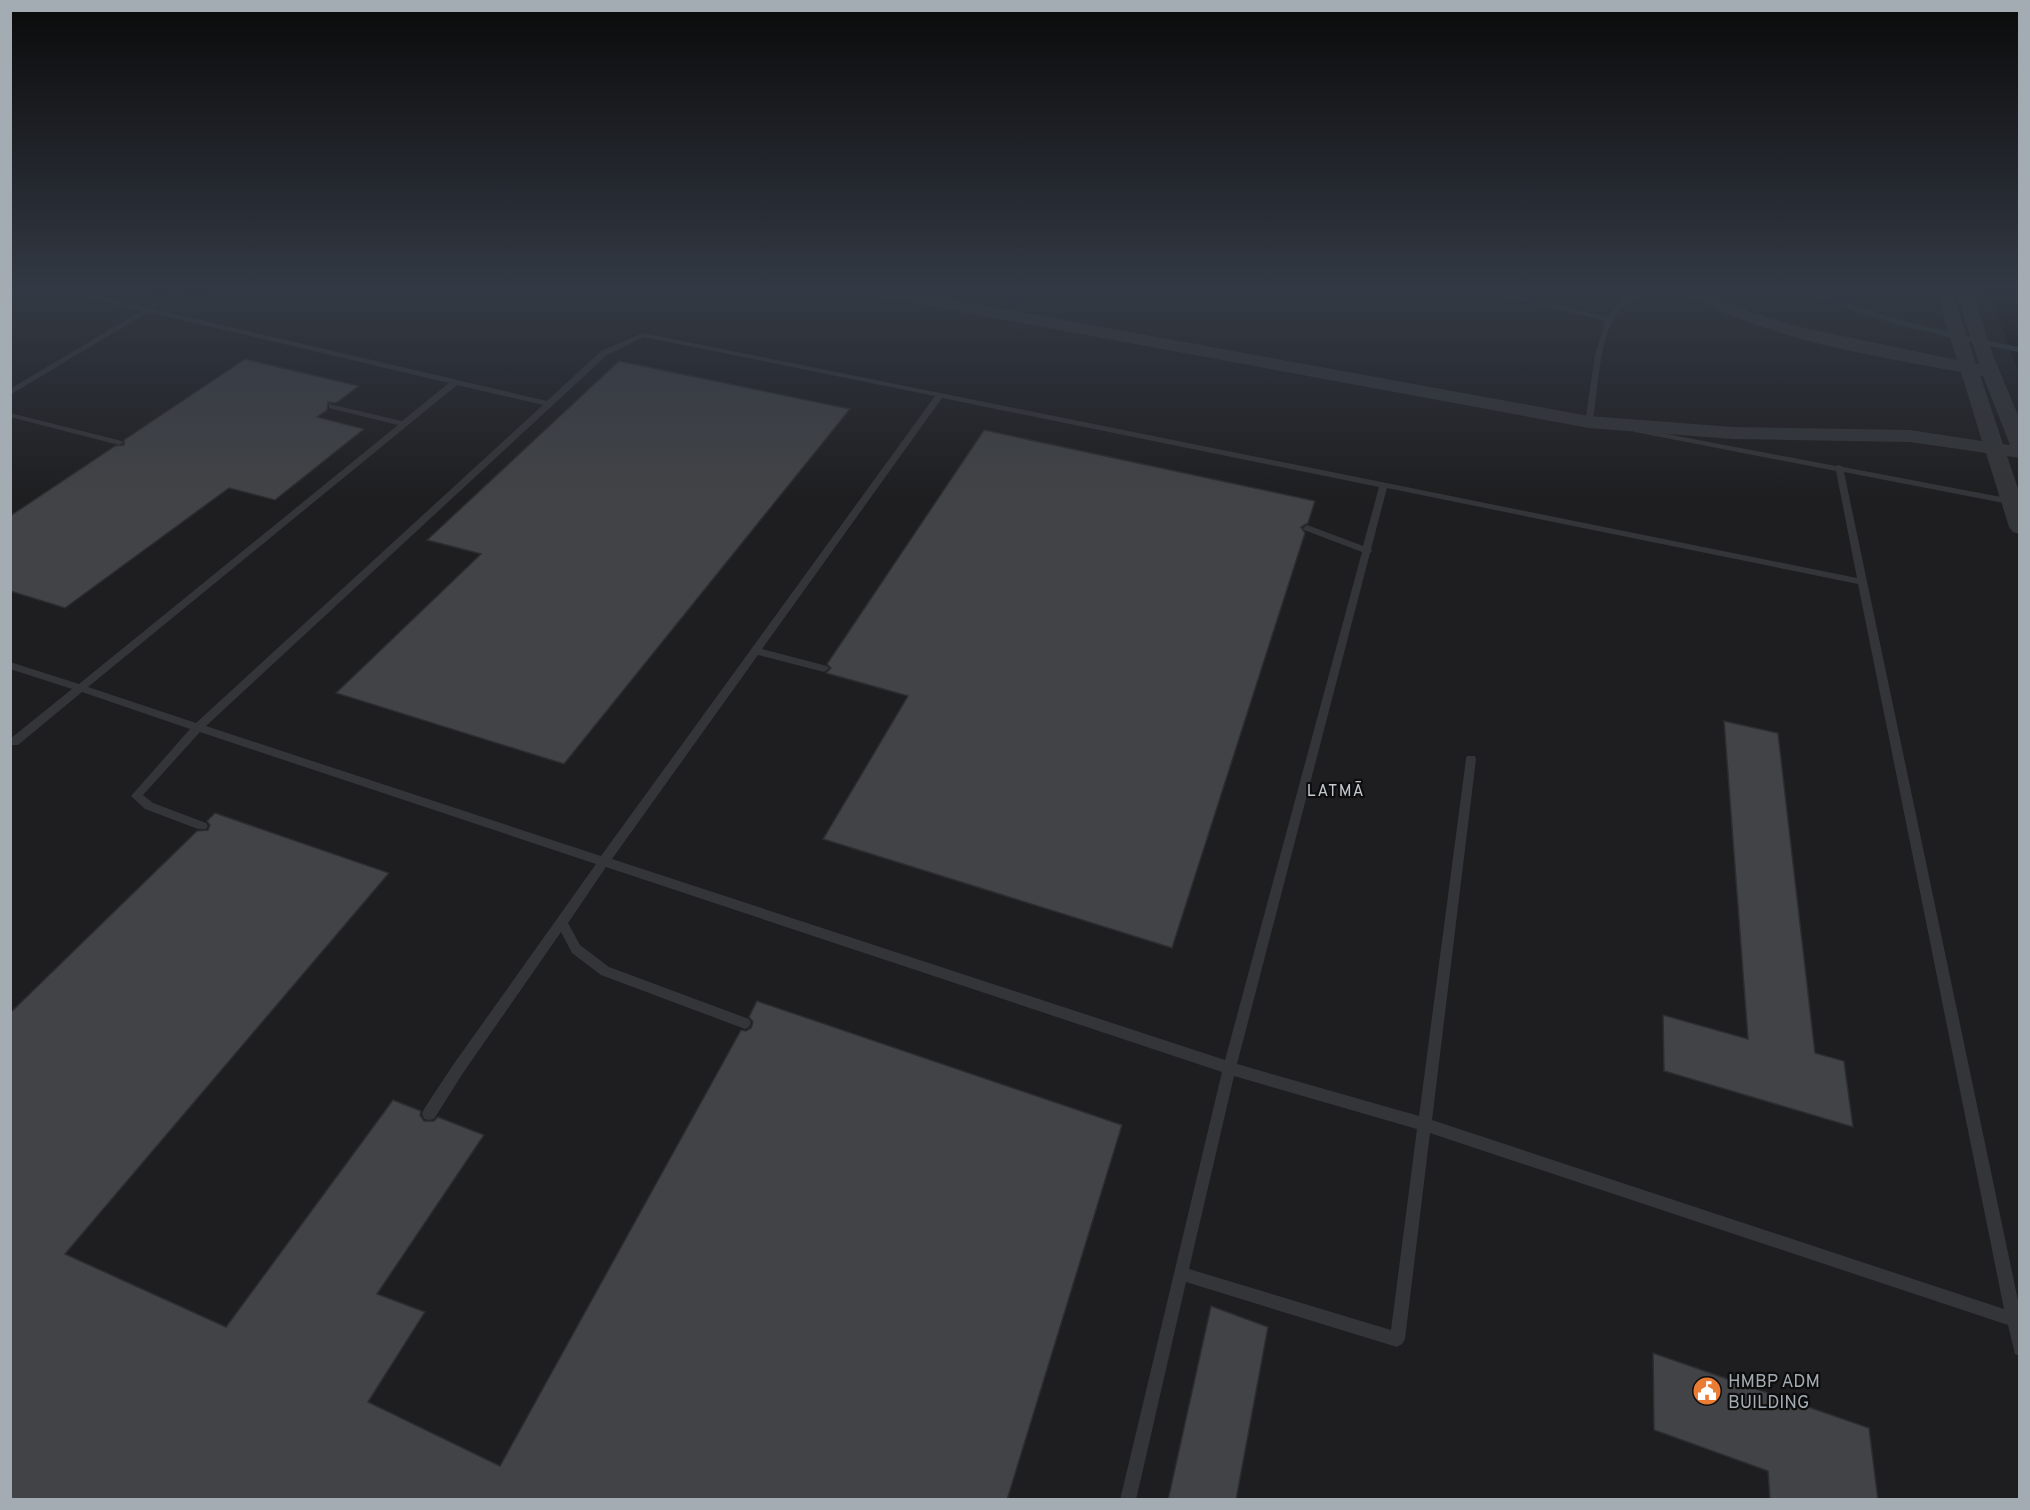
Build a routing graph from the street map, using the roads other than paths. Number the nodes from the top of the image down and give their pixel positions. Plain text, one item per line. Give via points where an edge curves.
1 (68, 358) edge
2 (351, 358) edge
3 (598, 358) edge
4 (759, 358) edge
5 (1272, 358) edge
6 (1308, 358) edge
7 (1600, 358) edge
8 (1964, 358) edge
9 (1986, 358) edge
10 (454, 383) junction
11 (10, 393) edge
12 (940, 395) junction
13 (549, 404) junction
14 (332, 406) dead end
15 (1591, 413) junction
16 (10, 415) edge
17 (1789, 416) dead end
18 (1851, 417) dead end
19 (404, 424) junction
20 (1990, 439) junction
21 (119, 443) dead end
22 (2019, 444) edge
23 (1839, 467) junction
24 (1384, 485) junction
25 (2015, 502) edge
26 (2019, 527) edge
27 (1306, 528) dead end
28 (1368, 552) junction
29 (1863, 582) junction
30 (756, 651) junction
31 (10, 665) edge
32 (824, 668) dead end
33 (81, 688) junction
34 (198, 727) junction
35 (14, 742) dead end
36 (1471, 759) dead end
37 (202, 826) dead end
38 (604, 861) junction
39 (561, 922) junction
40 (745, 1023) dead end
41 (1229, 1068) junction
42 (429, 1114) dead end
43 (1423, 1124) junction
44 (1180, 1273) junction
45 (2016, 1321) edge
46 (2019, 1349) edge
47 (1128, 1500) edge

1 - 11 lane
2 - 10 lane
3 - 13 lane
4 - 12 lane
5 - 15 street
6 - 15 street
7 - 15 lane
8 - 20 street
9 - 22 street
10 - 13 lane
10 - 19 lane
12 - 24 lane
12 - 30 lane
13 - 34 lane
14 - 19 lane
15 - 17 street
15 - 20 street via 1733,432
15 - 23 lane
16 - 21 lane
18 - 20 street
19 - 33 lane
20 - 22 street
20 - 25 street
23 - 25 lane
23 - 29 lane
24 - 28 lane
24 - 29 lane
25 - 26 street
27 - 28 lane
28 - 41 lane
29 - 45 lane
30 - 32 lane
30 - 38 lane
31 - 33 lane
33 - 34 lane
33 - 35 lane
34 - 37 lane via 136,796 149,806
34 - 38 lane
36 - 43 lane
38 - 39 lane
38 - 41 lane
39 - 40 lane via 576,949 605,971
39 - 42 lane
41 - 43 lane
41 - 44 lane
43 - 44 lane via 1397,1339
43 - 45 lane
44 - 47 lane
45 - 46 lane

